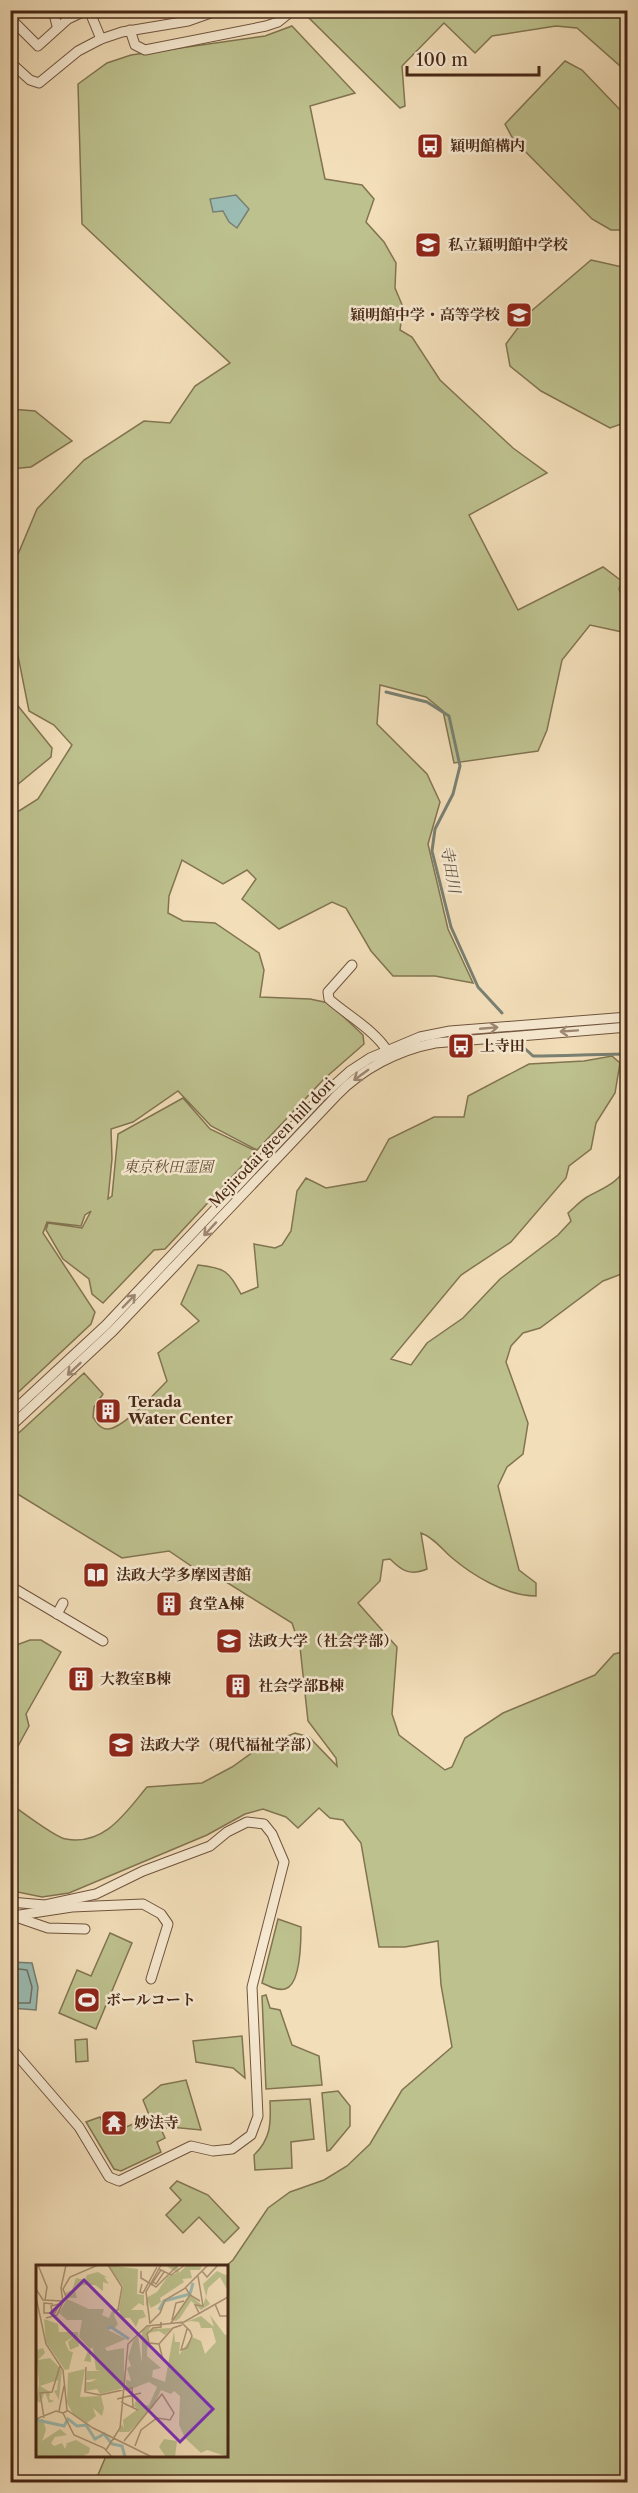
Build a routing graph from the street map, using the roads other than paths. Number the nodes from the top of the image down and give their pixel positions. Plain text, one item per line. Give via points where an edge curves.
1 (53, 10) edge
2 (88, 10) edge
3 (219, 10) edge
4 (293, 10) edge
5 (10, 18) edge
6 (57, 26) junction
7 (130, 30) junction
8 (100, 39) junction
9 (10, 62) edge
10 (352, 965) dead end
11 (627, 1017) edge
12 (627, 1027) edge
13 (388, 1053) junction
14 (10, 1414) edge
15 (10, 1426) edge
16 (10, 1586) edge
17 (63, 1603) dead end
18 (57, 1614) junction
19 (103, 1641) dead end
20 (10, 1902) edge
21 (72, 1903) junction
22 (12, 1916) edge
23 (85, 1929) dead end
24 (151, 1979) dead end
25 (10, 2046) edge

1 - 6 street
2 - 6 street
2 - 8 street
3 - 7 street via 188,21
4 - 7 street via 272,24 145,50 135,45
5 - 6 street via 38,46
7 - 8 street
8 - 9 street via 39,82 30,80
10 - 13 street via 328,992 329,999 376,1035
13 -> 11 street, Mejirodai green hill dori via 420,1036 450,1031
12 -> 13 street, Mejirodai green hill dori via 448,1041
14 -> 13 street, Mejirodai green hill dori via 106,1325 336,1082 360,1064
13 -> 15 street, Mejirodai green hill dori via 343,1089 113,1331
16 - 18 street
17 - 18 street
18 - 19 street
20 - 21 street
21 - 22 street
21 - 24 street via 143,1904 161,1914 168,1924
21 - 25 street via 210,1846 247,1822 261,1822 269,1829 284,1865 252,1987 258,2116 255,2128 232,2149 213,2151 191,2146 119,2181 109,2177 79,2127
22 - 23 street via 48,1928

